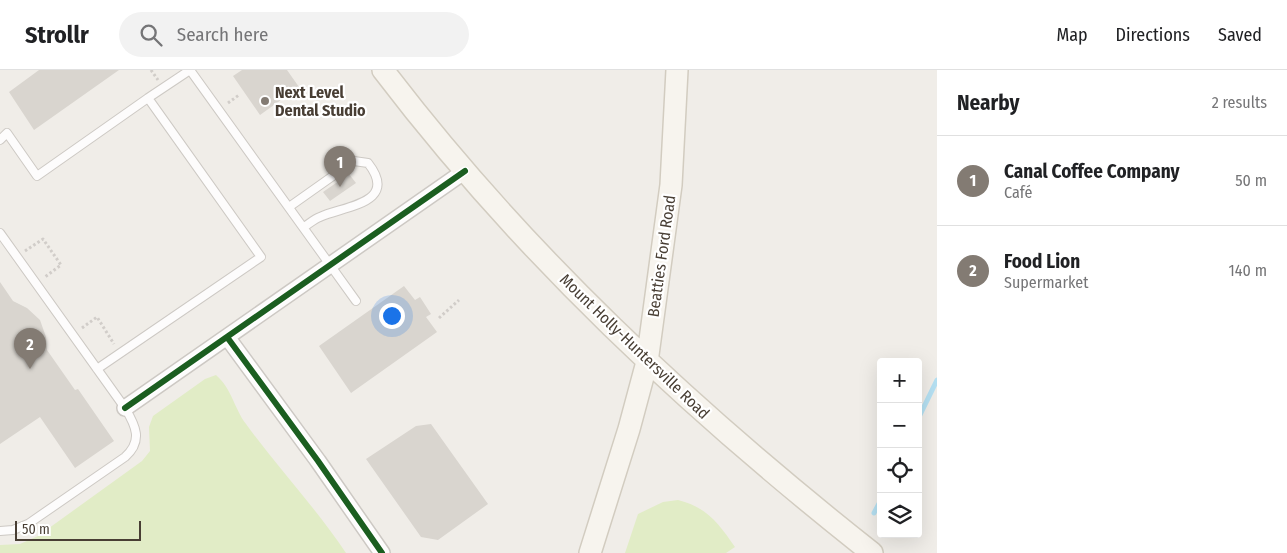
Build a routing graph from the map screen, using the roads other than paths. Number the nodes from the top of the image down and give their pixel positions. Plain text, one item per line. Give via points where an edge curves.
1 (383, 70) edge
2 (677, 70) edge
3 (148, 98) junction
4 (0, 140) edge
5 (465, 172) junction
6 (289, 207) junction
7 (304, 227) junction
8 (0, 233) edge
9 (330, 264) junction
10 (356, 301) dead end
11 (227, 337) junction
12 (647, 362) junction
13 (97, 369) junction
14 (124, 408) junction
15 (0, 531) edge
16 (382, 553) edge
17 (590, 553) edge
18 (872, 553) edge

1 - 5 main road, Mount Holly-Huntersville Road
2 - 12 main road, Beatties Ford Road via 671,185
3 - 4 lane via 37,176 7,134
3 - 6 lane via 190,70
3 - 13 lane via 261,257
5 - 9 street
5 - 12 main road, Mount Holly-Huntersville Road via 602,319
6 - 7 lane
6 - 7 lane via 354,161 368,163 376,174 377,187 368,199 355,207 320,216
7 - 9 lane
8 - 13 lane
9 - 10 lane
9 - 11 street
11 - 14 street
11 - 16 street
12 - 17 main road, Beatties Ford Road
12 - 18 main road, Mount Holly-Huntersville Road via 724,432
13 - 14 lane
14 - 15 lane via 134,426 134,449 28,524

